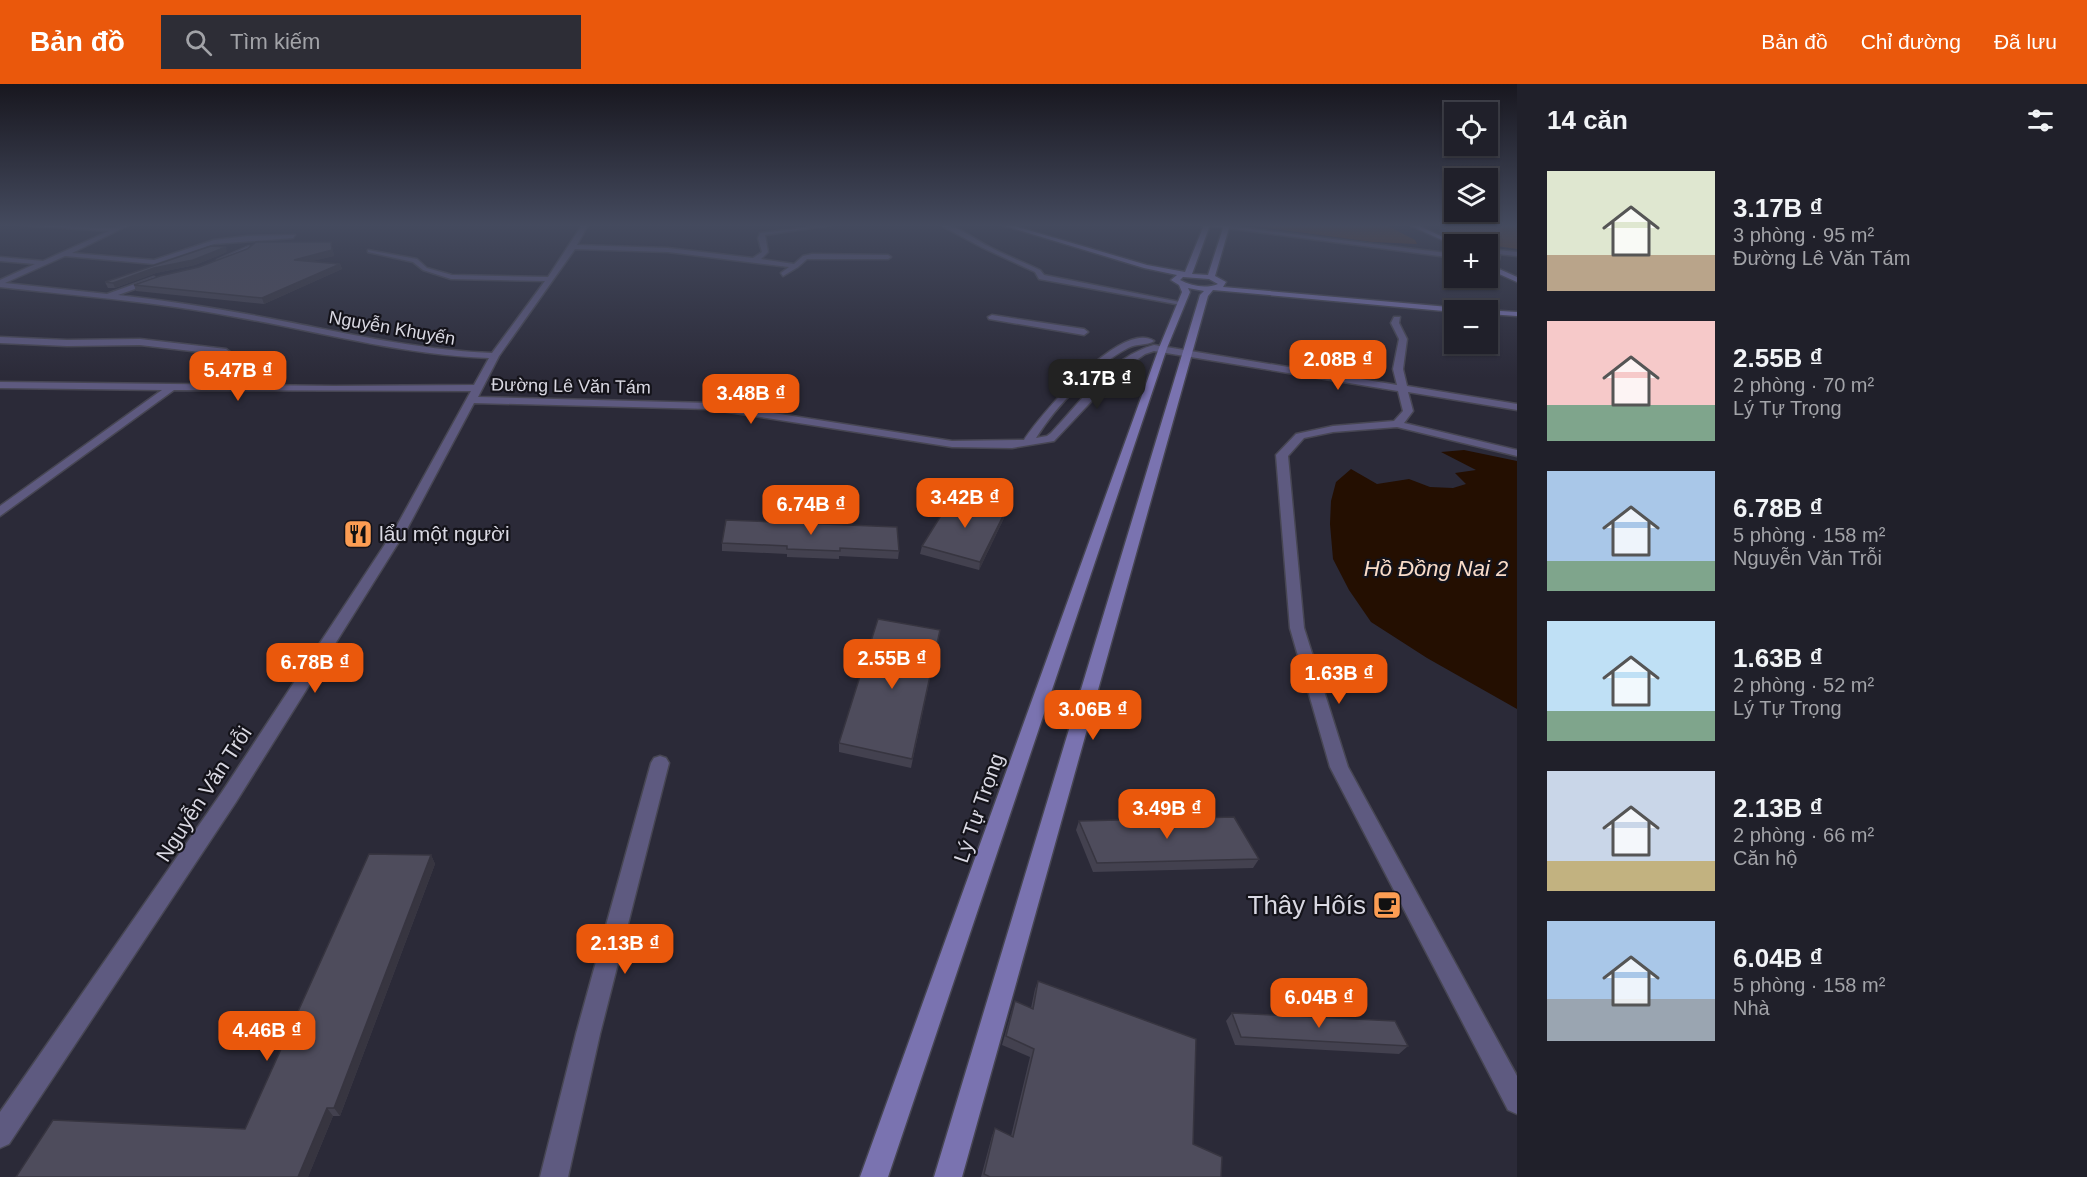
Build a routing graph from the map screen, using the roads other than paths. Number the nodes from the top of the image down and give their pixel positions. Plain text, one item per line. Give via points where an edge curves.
1 (17, 276) edge
2 (448, 276) edge
3 (551, 276) edge
4 (1041, 276) edge
5 (1171, 276) edge
6 (1171, 276) edge
7 (1184, 276) edge
8 (1214, 276) edge
9 (160, 277) edge
10 (549, 279) junction
11 (1182, 280) junction
12 (1213, 282) junction
13 (0, 284) edge
14 (106, 297) junction
15 (1182, 303) junction
16 (1444, 309) edge
17 (1498, 313) edge
18 (1517, 314) edge
19 (992, 317) dead end
20 (1397, 319) dead end
21 (1084, 332) dead end
22 (0, 340) edge
23 (1164, 345) junction
24 (1188, 349) junction
25 (226, 352) dead end
26 (495, 356) junction
27 (1400, 384) junction
28 (0, 385) edge
29 (172, 387) junction
30 (473, 394) junction
31 (1517, 399) edge
32 (1517, 407) edge
33 (1397, 423) junction
34 (1028, 442) junction
35 (1517, 453) edge
36 (0, 512) edge
37 (660, 763) dead end
38 (1517, 1101) edge
39 (0, 1135) edge
40 (554, 1177) edge
41 (874, 1177) edge
42 (948, 1177) edge

1 - 13 street
2 - 10 street
3 - 10 street, Nguyễn Văn Trỗi
4 - 15 street
5 - 11 street
6 - 11 street
7 - 11 street, Lý Tự Trọng
8 - 12 street
9 - 14 street
10 - 26 street, Nguyễn Văn Trỗi
11 - 12 street
11 - 12 street
11 - 15 street, Lý Tự Trọng via 1186,292
12 - 16 street via 1257,291
12 - 24 street via 1204,295
13 - 14 street, Nguyễn Khuyến
14 - 26 street, Nguyễn Khuyến via 213,310 459,356
15 - 23 street, Lý Tự Trọng
17 - 18 street
19 - 21 street
20 - 27 street via 1395,323 1403,339
22 - 25 street via 140,342
23 - 24 street
23 - 34 street, Đường Lê Văn Tám via 1138,351 1050,439
23 - 34 street via 1140,341 1124,346 1072,392 1035,429
23 - 41 street, Lý Tự Trọng
24 - 27 street
24 - 42 street
26 - 30 street, Nguyễn Văn Trỗi
27 - 31 street
27 - 32 street
27 - 33 street via 1408,411
28 - 29 street, Đường Lê Văn Tám
29 - 30 street, Đường Lê Văn Tám
29 - 36 street
30 - 34 street, Đường Lê Văn Tám via 710,406 952,444
30 - 39 street, Nguyễn Văn Trỗi via 401,529 229,797
33 - 35 street
33 - 38 street via 1300,436 1282,455 1297,628 1339,767
37 - 40 street

